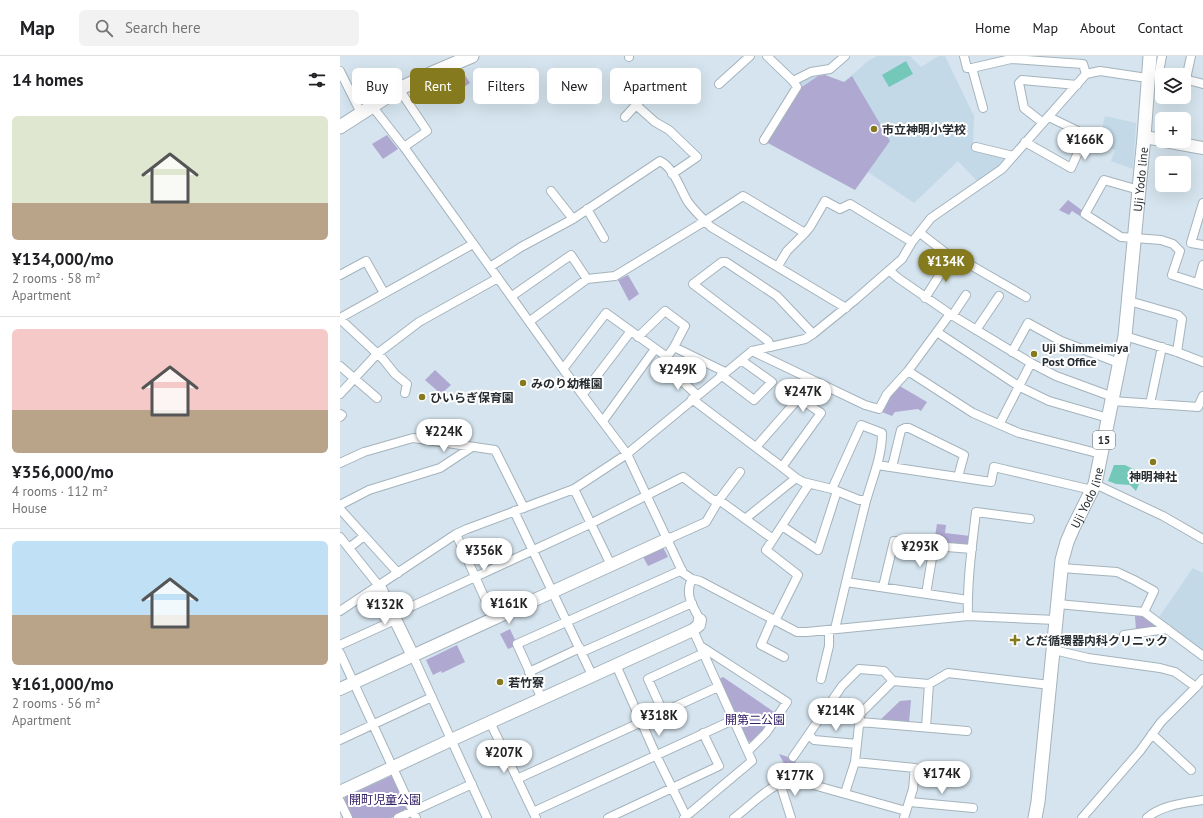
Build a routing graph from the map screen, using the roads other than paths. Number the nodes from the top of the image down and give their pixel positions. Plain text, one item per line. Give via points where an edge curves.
1 (472, 56) edge
2 (750, 56) edge
3 (767, 56) edge
4 (845, 56) edge
5 (964, 56) edge
6 (1162, 56) edge
7 (1191, 56) edge
8 (1011, 58) edge
9 (450, 60) edge
10 (1064, 60) edge
11 (972, 68) junction
12 (1151, 68) edge
13 (1188, 68) edge
14 (341, 74) edge
15 (1086, 74) junction
16 (793, 81) junction
17 (1191, 81) edge
18 (720, 84) dead end
19 (1203, 84) edge
20 (1077, 85) junction
21 (402, 88) edge
22 (402, 94) edge
23 (376, 104) edge
24 (636, 105) joint
25 (983, 108) dead end
26 (367, 110) junction
27 (625, 117) dead end
28 (1049, 117) junction
29 (1043, 123) junction
30 (340, 127) edge
31 (1144, 137) junction
32 (1155, 139) edge
33 (764, 140) dead end
34 (1025, 142) junction
35 (1191, 146) edge
36 (404, 147) junction
37 (976, 148) dead end
38 (1203, 148) edge
39 (1013, 156) junction
40 (672, 174) junction
41 (1139, 190) junction
42 (551, 191) dead end
43 (1203, 203) edge
44 (587, 209) junction
45 (573, 219) junction
46 (705, 221) junction
47 (805, 232) junction
48 (920, 233) junction
49 (604, 238) dead end
50 (1135, 238) junction
51 (912, 242) junction
52 (473, 244) junction
53 (1203, 245) edge
54 (951, 257) junction
55 (1203, 265) edge
56 (778, 266) junction
57 (490, 267) junction
58 (890, 271) junction
59 (340, 275) edge
60 (498, 278) junction
61 (588, 279) junction
62 (1200, 284) edge
63 (384, 293) junction
64 (966, 295) dead end
65 (512, 296) junction
66 (999, 296) dead end
67 (925, 298) junction
68 (1026, 298) dead end
69 (1128, 301) junction
70 (846, 308) junction
71 (951, 315) junction
72 (340, 318) edge
73 (530, 321) junction
74 (976, 330) junction
75 (631, 332) junction
76 (937, 332) junction
77 (813, 334) junction
78 (1125, 336) junction
79 (638, 337) junction
80 (674, 347) junction
81 (771, 347) junction
82 (1162, 347) junction
83 (655, 349) junction
84 (752, 351) junction
85 (1012, 352) junction
86 (1177, 352) junction
87 (377, 354) junction
88 (741, 360) junction
89 (1203, 362) edge
90 (1031, 363) junction
91 (1119, 363) junction
92 (340, 366) edge
93 (563, 369) junction
94 (908, 371) junction
95 (672, 372) dead end
96 (723, 374) junction
97 (355, 378) junction
98 (1020, 386) junction
99 (405, 393) dead end
100 (340, 394) edge
101 (583, 394) junction
102 (1203, 396) edge
103 (695, 397) junction
104 (377, 398) dead end
105 (1112, 399) junction
106 (1150, 404) junction
107 (1108, 418) junction
108 (603, 421) junction
109 (1000, 423) junction
110 (472, 447) junction
111 (756, 447) junction
112 (627, 454) junction
113 (1101, 454) junction
114 (340, 463) edge
115 (877, 464) junction
116 (782, 467) junction
117 (892, 467) junction
118 (740, 472) dead end
119 (958, 477) junction
120 (796, 478) junction
121 (809, 484) junction
122 (1093, 487) junction
123 (574, 489) junction
124 (834, 490) junction
125 (647, 495) junction
126 (719, 500) junction
127 (866, 500) junction
128 (524, 508) junction
129 (340, 509) edge
130 (514, 511) junction
131 (745, 519) junction
132 (1030, 519) dead end
133 (590, 524) junction
134 (782, 526) junction
135 (456, 534) junction
136 (364, 536) junction
137 (340, 537) edge
138 (668, 539) junction
139 (773, 539) junction
140 (1203, 539) edge
141 (934, 546) junction
142 (349, 548) junction
143 (972, 549) junction
144 (533, 550) junction
145 (611, 565) junction
146 (1061, 568) junction
147 (682, 570) junction
148 (398, 573) junction
149 (475, 577) junction
150 (692, 578) junction
151 (846, 582) junction
152 (379, 586) junction
153 (883, 587) junction
154 (553, 591) junction
155 (926, 594) junction
156 (968, 600) junction
157 (692, 603) junction
158 (1058, 604) junction
159 (340, 611) edge
160 (1144, 612) junction
161 (968, 616) junction
162 (394, 617) junction
163 (494, 619) junction
164 (774, 620) junction
165 (1056, 620) junction
166 (568, 622) junction
167 (696, 625) junction
168 (832, 629) junction
169 (1167, 629) junction
170 (1124, 635) dead end
171 (340, 645) edge
172 (581, 650) junction
173 (702, 650) junction
174 (1054, 650) junction
175 (340, 653) edge
176 (413, 656) junction
177 (1203, 656) edge
178 (784, 657) dead end
179 (616, 665) junction
180 (529, 672) junction
181 (592, 675) junction
182 (821, 679) dead end
183 (1203, 679) edge
184 (354, 682) junction
185 (893, 682) junction
186 (929, 684) junction
187 (1050, 685) junction
188 (718, 687) junction
189 (1196, 687) junction
190 (340, 689) edge
191 (432, 697) junction
192 (542, 699) junction
193 (662, 712) junction
194 (733, 720) junction
195 (490, 722) junction
196 (642, 722) junction
197 (860, 722) junction
198 (373, 724) junction
199 (926, 727) junction
200 (967, 731) dead end
201 (703, 733) junction
202 (1152, 734) junction
203 (809, 735) junction
204 (340, 740) edge
205 (451, 740) junction
206 (857, 744) junction
207 (748, 751) junction
208 (656, 755) junction
209 (793, 757) dead end
210 (855, 762) junction
211 (393, 768) junction
212 (1191, 770) dead end
213 (517, 779) junction
214 (780, 783) junction
215 (472, 784) junction
216 (672, 789) junction
217 (340, 792) edge
218 (845, 793) junction
219 (1203, 800) edge
220 (340, 801) edge
221 (910, 802) junction
222 (973, 808) dead end
223 (415, 814) edge
224 (905, 814) edge
225 (534, 815) edge
226 (685, 817) edge
227 (348, 818) edge
228 (398, 818) edge
229 (487, 818) edge
230 (608, 818) edge
231 (734, 818) edge
232 (791, 818) edge
233 (1035, 818) edge
234 (1082, 818) edge
235 (1147, 818) edge

1 - 9 main road
2 - 18 street
3 - 16 street
4 - 16 street via 830,69 811,72
5 - 11 street via 967,68
6 - 12 street
7 - 13 street
8 - 10 street
8 - 11 street
9 - 21 main road via 430,74
10 - 15 street via 1083,64
11 - 25 street
12 - 15 street
12 - 31 main road, Uji Yodo line / 15
14 - 26 street
15 - 20 street
16 - 33 street via 797,87
17 - 19 street
20 - 28 street
20 - 29 street via 1022,80 1019,83 1024,108
22 - 36 street via 427,131
23 - 26 main road
24 - 27 street
24 - 40 street via 654,122 669,130 698,157
26 - 30 main road
26 - 36 street
28 - 29 street
28 - 34 street via 1086,135 1071,168
29 - 34 street
31 - 32 street
31 - 41 main road, Uji Yodo line / 15
34 - 39 street
35 - 38 street
36 - 52 street
37 - 39 street
39 - 48 street via 1002,169 931,218
40 - 44 street via 665,164 660,162
40 - 46 street via 688,202
41 - 50 main road, Uji Yodo line / 15
41 - 50 street via 1104,180 1085,214 1121,236
42 - 45 street
43 - 53 street via 1190,243
44 - 45 street
44 - 49 street
45 - 57 street
46 - 47 street via 743,196
46 - 56 street
46 - 61 street via 615,276
47 - 51 street via 825,201 840,209 850,204
47 - 56 street via 787,251
48 - 51 street
48 - 54 street
50 - 62 street via 1161,240 1173,244 1180,251 1172,275
50 - 69 main road, Uji Yodo line / 15
51 - 58 street via 902,259
52 - 57 street
52 - 63 street
54 - 67 street
54 - 68 street via 960,259
55 - 62 street
56 - 70 street
57 - 60 street
58 - 67 street
58 - 70 street
59 - 63 street via 366,261
60 - 65 street
60 - 87 street via 419,322
61 - 65 street via 571,256
61 - 73 street
63 - 72 street
64 - 71 street
65 - 73 street
66 - 74 street
67 - 71 street
69 - 78 main road, Uji Yodo line / 15
69 - 86 street via 1178,314 1182,319
70 - 77 street
71 - 74 street
71 - 76 street
72 - 87 street
73 - 93 street
74 - 85 street
75 - 79 street
75 - 93 street via 606,313
75 - 101 street
76 - 94 street
76 - 98 street
77 - 81 street via 805,339
77 - 81 street via 777,296 726,262 722,262 694,284 768,341
78 - 82 street
78 - 91 main road, Uji Yodo line / 15
79 - 80 street via 665,311 685,326
79 - 83 street
80 - 83 street via 667,357
80 - 96 street
81 - 84 street
82 - 86 street
82 - 106 street
83 - 108 street
84 - 88 street
84 - 94 street via 865,405 879,409 887,394
85 - 90 street
85 - 91 street via 1028,323 1062,341
86 - 89 street
87 - 97 street
87 - 99 street via 407,384
88 - 96 street
88 - 96 street via 772,382 754,400
90 - 98 street
90 - 105 street
91 - 105 main road, Uji Yodo line / 15
92 - 97 street
93 - 101 street
94 - 109 street via 973,413
95 - 103 street
96 - 103 street
97 - 100 street
97 - 104 street
98 - 107 street via 1049,401
98 - 109 street
101 - 108 street
102 - 106 street via 1198,407
103 - 111 street
103 - 112 street
105 - 106 street
105 - 107 main road, Uji Yodo line / 15
107 - 113 main road, Uji Yodo line / 15
108 - 112 street
109 - 113 street via 1019,432
110 - 114 street via 413,438 364,452
110 - 128 street via 495,450
110 - 129 street via 440,468 369,490
111 - 116 street
111 - 116 street via 798,398 821,413
112 - 123 street
112 - 125 street
113 - 122 main road, Uji Yodo line / 15
115 - 117 street
115 - 124 street via 882,433 860,424
115 - 127 street
116 - 120 street
117 - 119 street
117 - 119 street via 901,430 909,428 964,455
118 - 126 street
119 - 122 street via 991,482 994,467
120 - 121 street
120 - 131 street
121 - 124 street
121 - 134 street
122 - 140 street via 1163,516
122 - 146 main road, Uji Yodo line / 15 via 1067,542
123 - 128 street
123 - 133 street
124 - 127 street via 859,500
124 - 134 street via 818,550
125 - 126 street via 683,477 713,500
125 - 133 street
125 - 138 street
126 - 131 street
126 - 138 street via 706,522
127 - 151 street
128 - 130 street
129 - 136 street
130 - 135 street
130 - 144 street
131 - 139 street
132 - 143 street via 976,512
133 - 144 street
133 - 145 street
134 - 139 street
135 - 148 street
135 - 149 street
136 - 142 street
136 - 148 street
137 - 142 street
138 - 145 street
138 - 147 street
139 - 164 street via 766,550 798,575
141 - 143 street
141 - 153 street via 894,541
141 - 155 street
142 - 152 street
143 - 156 street
144 - 149 street
144 - 154 street
145 - 154 street
146 - 158 main road, Uji Yodo line / 15
146 - 160 street via 1117,572 1134,580 1154,591
147 - 150 street via 686,576
147 - 166 street
148 - 152 street
149 - 162 street
149 - 163 street
150 - 157 street via 688,586
150 - 164 street
151 - 153 street
151 - 168 street
152 - 159 street
152 - 162 street
153 - 155 street
154 - 163 street
154 - 166 street
155 - 156 street
156 - 161 street
157 - 167 street
157 - 172 street
158 - 160 street
158 - 165 main road, Uji Yodo line / 15
160 - 169 street
161 - 165 street
161 - 168 street
162 - 171 street
162 - 176 street
163 - 176 street
164 - 168 street via 797,632
164 - 178 street via 760,645
165 - 174 main road, Uji Yodo line / 15
166 - 172 street
166 - 180 street via 517,644
167 - 173 street
167 - 179 street
168 - 182 street
169 - 170 street
169 - 177 street
172 - 180 street
172 - 181 street
173 - 188 street
173 - 193 street via 648,679
173 - 207 street via 787,702 766,733
174 - 187 main road, Uji Yodo line / 15
174 - 189 street via 1088,658 1160,668 1175,672
175 - 184 street
176 - 184 street
176 - 191 street
179 - 181 street
179 - 196 street
180 - 192 street
181 - 192 street
183 - 189 street
184 - 190 street
184 - 198 street
185 - 186 street
185 - 197 street via 862,712
185 - 203 street via 884,671 859,669 842,686
186 - 187 street via 948,673
186 - 199 street
187 - 233 main road, Uji Yodo line / 15
188 - 193 street
188 - 194 street
189 - 202 street
191 - 198 street
191 - 205 street
192 - 195 street
193 - 196 street
194 - 201 street
194 - 207 street
195 - 205 street
195 - 213 street
196 - 208 street
196 - 213 street
197 - 199 street
197 - 206 street
198 - 204 street
198 - 211 street
199 - 200 street
201 - 208 street
201 - 216 street via 719,766
202 - 212 street
202 - 234 street
203 - 206 street via 814,740
203 - 209 street
205 - 211 street
205 - 215 street
206 - 210 street
207 - 226 street via 752,760
208 - 216 street
208 - 225 street
210 - 218 street
210 - 221 street via 915,768
211 - 217 street
211 - 223 street
213 - 225 street
214 - 218 street via 792,779
214 - 231 street
214 - 232 street
215 - 223 street
215 - 229 street
216 - 226 street
216 - 230 street
218 - 224 street
219 - 235 street via 1157,811
220 - 227 street
221 - 222 street
221 - 224 street
223 - 228 street

